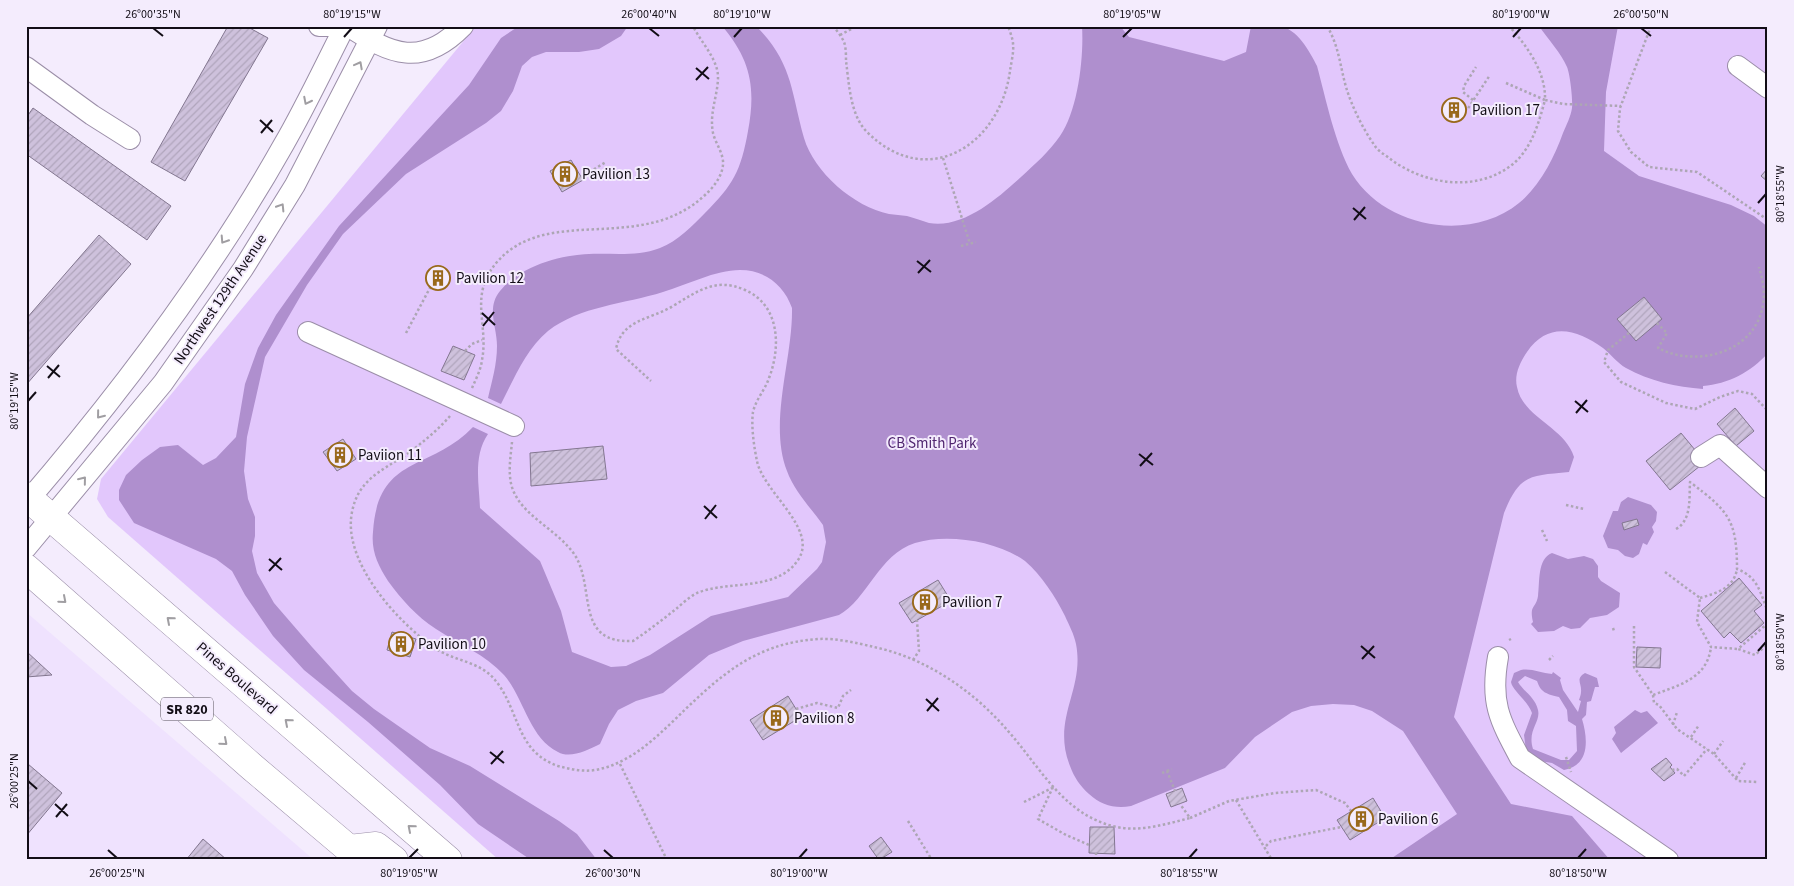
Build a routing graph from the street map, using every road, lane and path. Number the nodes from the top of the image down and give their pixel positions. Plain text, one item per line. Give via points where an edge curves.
1 (319, 26) edge
2 (334, 26) edge
3 (346, 26) edge
4 (463, 26) edge
5 (693, 26) edge
6 (834, 26) edge
7 (857, 26) edge
8 (1008, 26) edge
9 (1327, 26) edge
10 (1509, 26) edge
11 (1651, 26) edge
12 (374, 34) edge
13 (840, 36) junction
14 (1738, 66) dead end
15 (1476, 67) dead end
16 (26, 68) edge
17 (1490, 75) dead end
18 (1506, 83) dead end
19 (1768, 88) edge
20 (1473, 100) junction
21 (1545, 100) junction
22 (1621, 106) junction
23 (1465, 108) dead end
24 (130, 139) dead end
25 (943, 158) junction
26 (606, 162) dead end
27 (581, 177) dead end
28 (1768, 220) edge
29 (976, 242) dead end
30 (970, 244) junction
31 (961, 246) dead end
32 (1759, 267) dead end
33 (432, 284) dead end
34 (1657, 323) dead end
35 (308, 332) dead end
36 (406, 333) dead end
37 (1629, 333) dead end
38 (482, 340) junction
39 (465, 351) dead end
40 (651, 381) dead end
41 (461, 402) junction
42 (1768, 411) edge
43 (514, 426) joint
44 (1700, 457) dead end
45 (1768, 488) edge
46 (27, 499) edge
47 (1566, 505) dead end
48 (1584, 509) dead end
49 (52, 518) junction
50 (1676, 529) dead end
51 (1542, 530) dead end
52 (1547, 541) dead end
53 (26, 548) edge
54 (26, 568) edge
55 (1737, 569) junction
56 (1664, 572) dead end
57 (1700, 598) junction
58 (1768, 612) edge
59 (917, 620) dead end
60 (1768, 623) edge
61 (1634, 626) dead end
62 (1767, 646) edge
63 (1711, 647) junction
64 (1738, 649) junction
65 (1553, 656) dead end
66 (1498, 657) dead end
67 (913, 660) junction
68 (1549, 660) dead end
69 (1642, 680) junction
70 (1638, 682) dead end
71 (851, 690) dead end
72 (1653, 695) junction
73 (796, 709) dead end
74 (1677, 712) dead end
75 (1674, 725) junction
76 (1699, 725) dead end
77 (1691, 738) junction
78 (1723, 741) dead end
79 (1707, 749) junction
80 (1714, 754) junction
81 (1566, 756) dead end
82 (1746, 761) dead end
83 (620, 764) junction
84 (1172, 769) dead end
85 (1672, 770) dead end
86 (1167, 771) junction
87 (1162, 773) dead end
88 (1572, 776) dead end
89 (1736, 778) junction
90 (1757, 782) dead end
91 (1054, 787) junction
92 (1175, 791) dead end
93 (1236, 800) junction
94 (1024, 802) dead end
95 (1180, 804) dead end
96 (1351, 812) dead end
97 (1190, 818) junction
98 (908, 821) dead end
99 (1341, 827) dead end
100 (1089, 845) dead end
101 (1266, 846) junction
102 (1096, 853) dead end
103 (356, 854) edge
104 (394, 860) edge
105 (448, 860) edge
106 (666, 860) edge
107 (932, 860) edge
108 (1096, 860) edge
109 (1272, 860) edge
110 (1668, 860) edge

1 - 2 street
3 - 12 street
3 -> 46 street, Northwest 129th Avenue via 284,144 214,255 131,377
4 - 12 street via 439,47 410,54 393,51
5 - 38 path via 718,75 712,118 713,134 723,161 722,173 712,188 696,204 675,217 652,224 563,231 519,244 497,262 480,298
6 - 13 path
7 - 13 path
8 - 25 path via 1014,44 1008,82 996,116 978,138
9 - 21 path via 1336,43 1347,89 1376,148 1401,167 1426,178 1450,182 1476,181 1514,163 1535,132
10 - 21 path via 1531,54 1539,71
11 - 22 path
49 -> 12 street, Northwest 129th Avenue via 163,383 243,269 295,185
13 - 25 path via 844,42 854,111 865,131 887,149 909,159
14 - 19 street
15 - 20 path via 1463,92
16 - 24 street
17 - 20 path
18 - 21 path
20 - 23 path via 1467,110
21 - 22 path via 1563,104
22 - 28 path via 1618,131 1631,152 1649,167 1697,172
25 - 30 path
26 - 27 path
29 - 30 path
30 - 31 path
32 - 34 path via 1764,285 1763,307 1753,328 1739,343 1721,353 1697,359 1672,355 1658,348 1667,333
33 - 36 path
35 - 41 street
37 - 42 path via 1608,350 1604,362 1621,382 1666,403 1696,409 1738,390 1752,394
38 - 39 path
38 - 41 path via 482,360
40 - 43 path via 616,349 618,338 631,324 666,310 700,289 722,283 754,294 775,321 777,340 769,380 758,395 753,413 757,462 764,480 801,532 804,546 798,560 785,572 768,580 696,594 633,641 611,639 593,623 577,559 566,542 529,512 514,494 510,477
41 - 43 street
41 - 83 path via 442,425 415,448 373,474 358,492 351,513 350,534 358,562 380,594 436,649 477,666 494,679 522,736 542,760 574,771
44 - 45 street via 1720,445
46 - 49 highway, Pines Boulevard
47 - 48 path
49 - 53 street, Northwest 129th Avenue
105 -> 49 highway, Pines Boulevard
50 - 55 path via 1685,523 1687,517 1690,482 1725,512 1732,523 1736,535
51 - 52 path
54 -> 103 highway, SR 820
55 - 57 path via 1731,584
55 - 58 path via 1749,574 1755,582
56 - 57 path
57 - 63 path via 1697,622
59 - 67 path via 919,651
60 - 64 path
61 - 69 path via 1634,667
62 - 64 path via 1755,655
63 - 64 path
63 - 72 path via 1706,664 1692,680
65 - 68 path
66 - 110 street via 1494,700 1520,758
67 - 83 path via 877,648 822,638 764,650 720,678 657,736
67 - 91 path via 931,667 977,699 1006,728
69 - 70 path
69 - 72 path
71 - 73 path via 843,696 838,708 817,703
72 - 75 path via 1653,703 1659,705
74 - 75 path
75 - 77 path
76 - 77 path
77 - 79 path
78 - 80 path
79 - 80 path
79 - 85 path via 1684,776 1677,769
80 - 89 path
81 - 88 path
82 - 89 path
83 - 106 path
84 - 86 path
86 - 87 path
86 - 92 path
89 - 90 path via 1740,783
91 - 94 path
91 - 97 path via 1061,797 1086,816 1118,827 1153,827
91 - 100 path via 1038,819
93 - 96 path via 1316,790 1346,804
93 - 97 path via 1200,811
93 - 101 path
95 - 97 path
98 - 107 path
99 - 101 path via 1271,841
101 - 109 path
102 - 108 path
103 - 104 highway via 376,846

